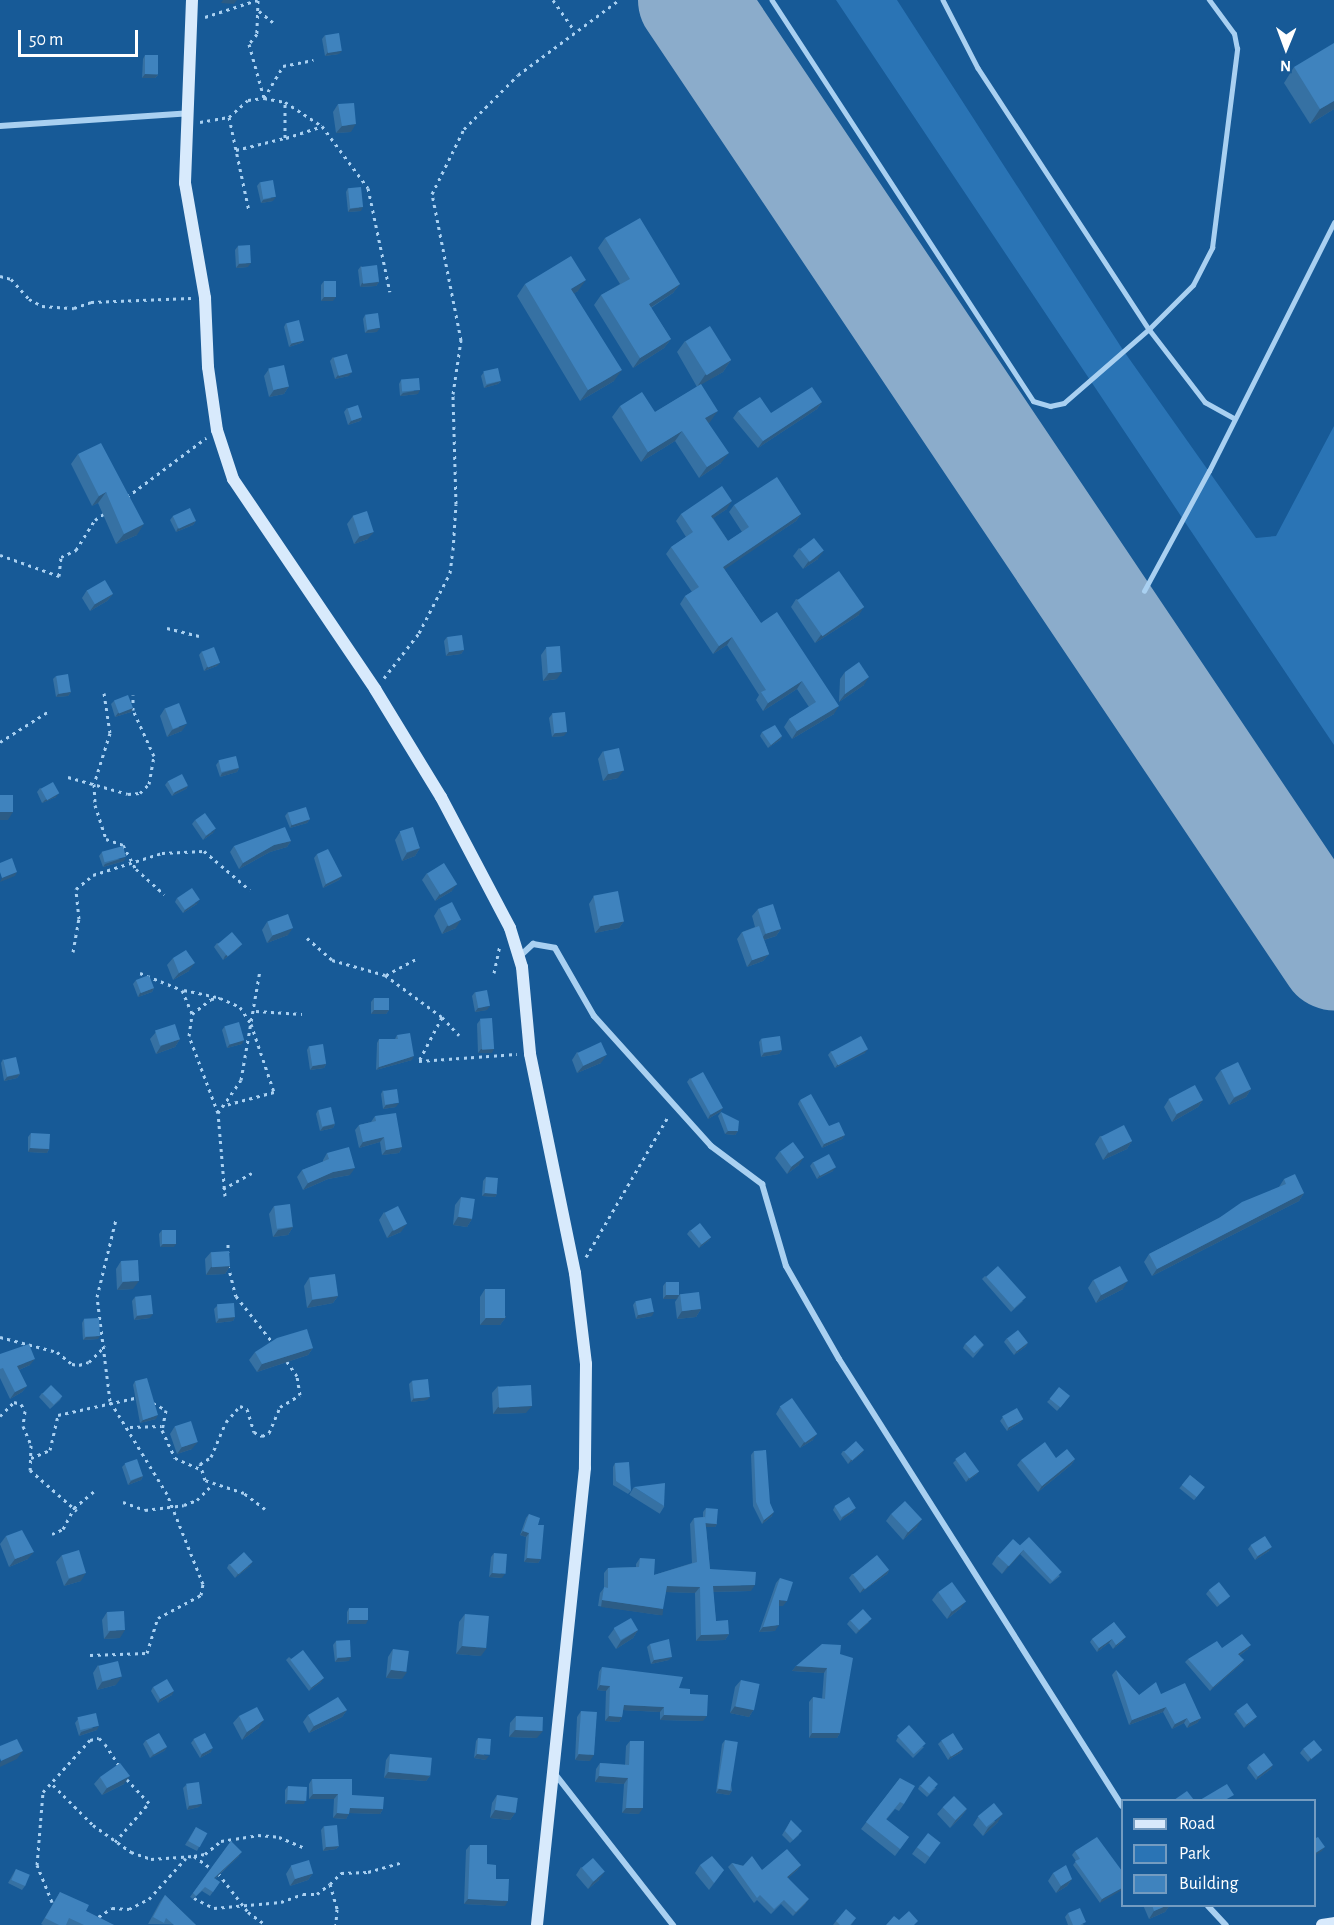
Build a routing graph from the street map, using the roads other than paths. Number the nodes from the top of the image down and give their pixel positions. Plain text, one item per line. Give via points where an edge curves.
1 (192, 0) edge
2 (772, 0) edge
3 (943, 0) edge
4 (1209, 0) edge
5 (189, 119) junction
6 (0, 126) edge
7 (1334, 222) edge
8 (1149, 329) junction
9 (1234, 418) junction
10 (1144, 591) dead end
11 (520, 956) junction
12 (554, 1773) junction
13 (1121, 1804) edge
14 (1210, 1907) edge
15 (1334, 1923) edge
16 (537, 1925) edge
17 (673, 1925) edge
18 (1226, 1925) edge
19 (1322, 1925) edge

1 - 5 main road
2 - 8 lane via 1033,401 1050,406 1064,403
3 - 8 lane via 978,68
4 - 8 lane via 1234,34 1237,49 1212,248 1193,285
5 - 6 street
5 - 11 main road via 185,183 205,298 208,367 217,430 241,495 375,689 441,797 510,928
7 - 9 lane
8 - 9 lane via 1205,402
9 - 10 lane
11 - 12 main road via 530,1053 575,1273 585,1364 585,1458
11 - 13 street via 533,944 555,948 594,1016 717,1152 762,1184 786,1266 839,1359
12 - 16 main road
12 - 17 street
14 - 18 street
15 - 19 main road

